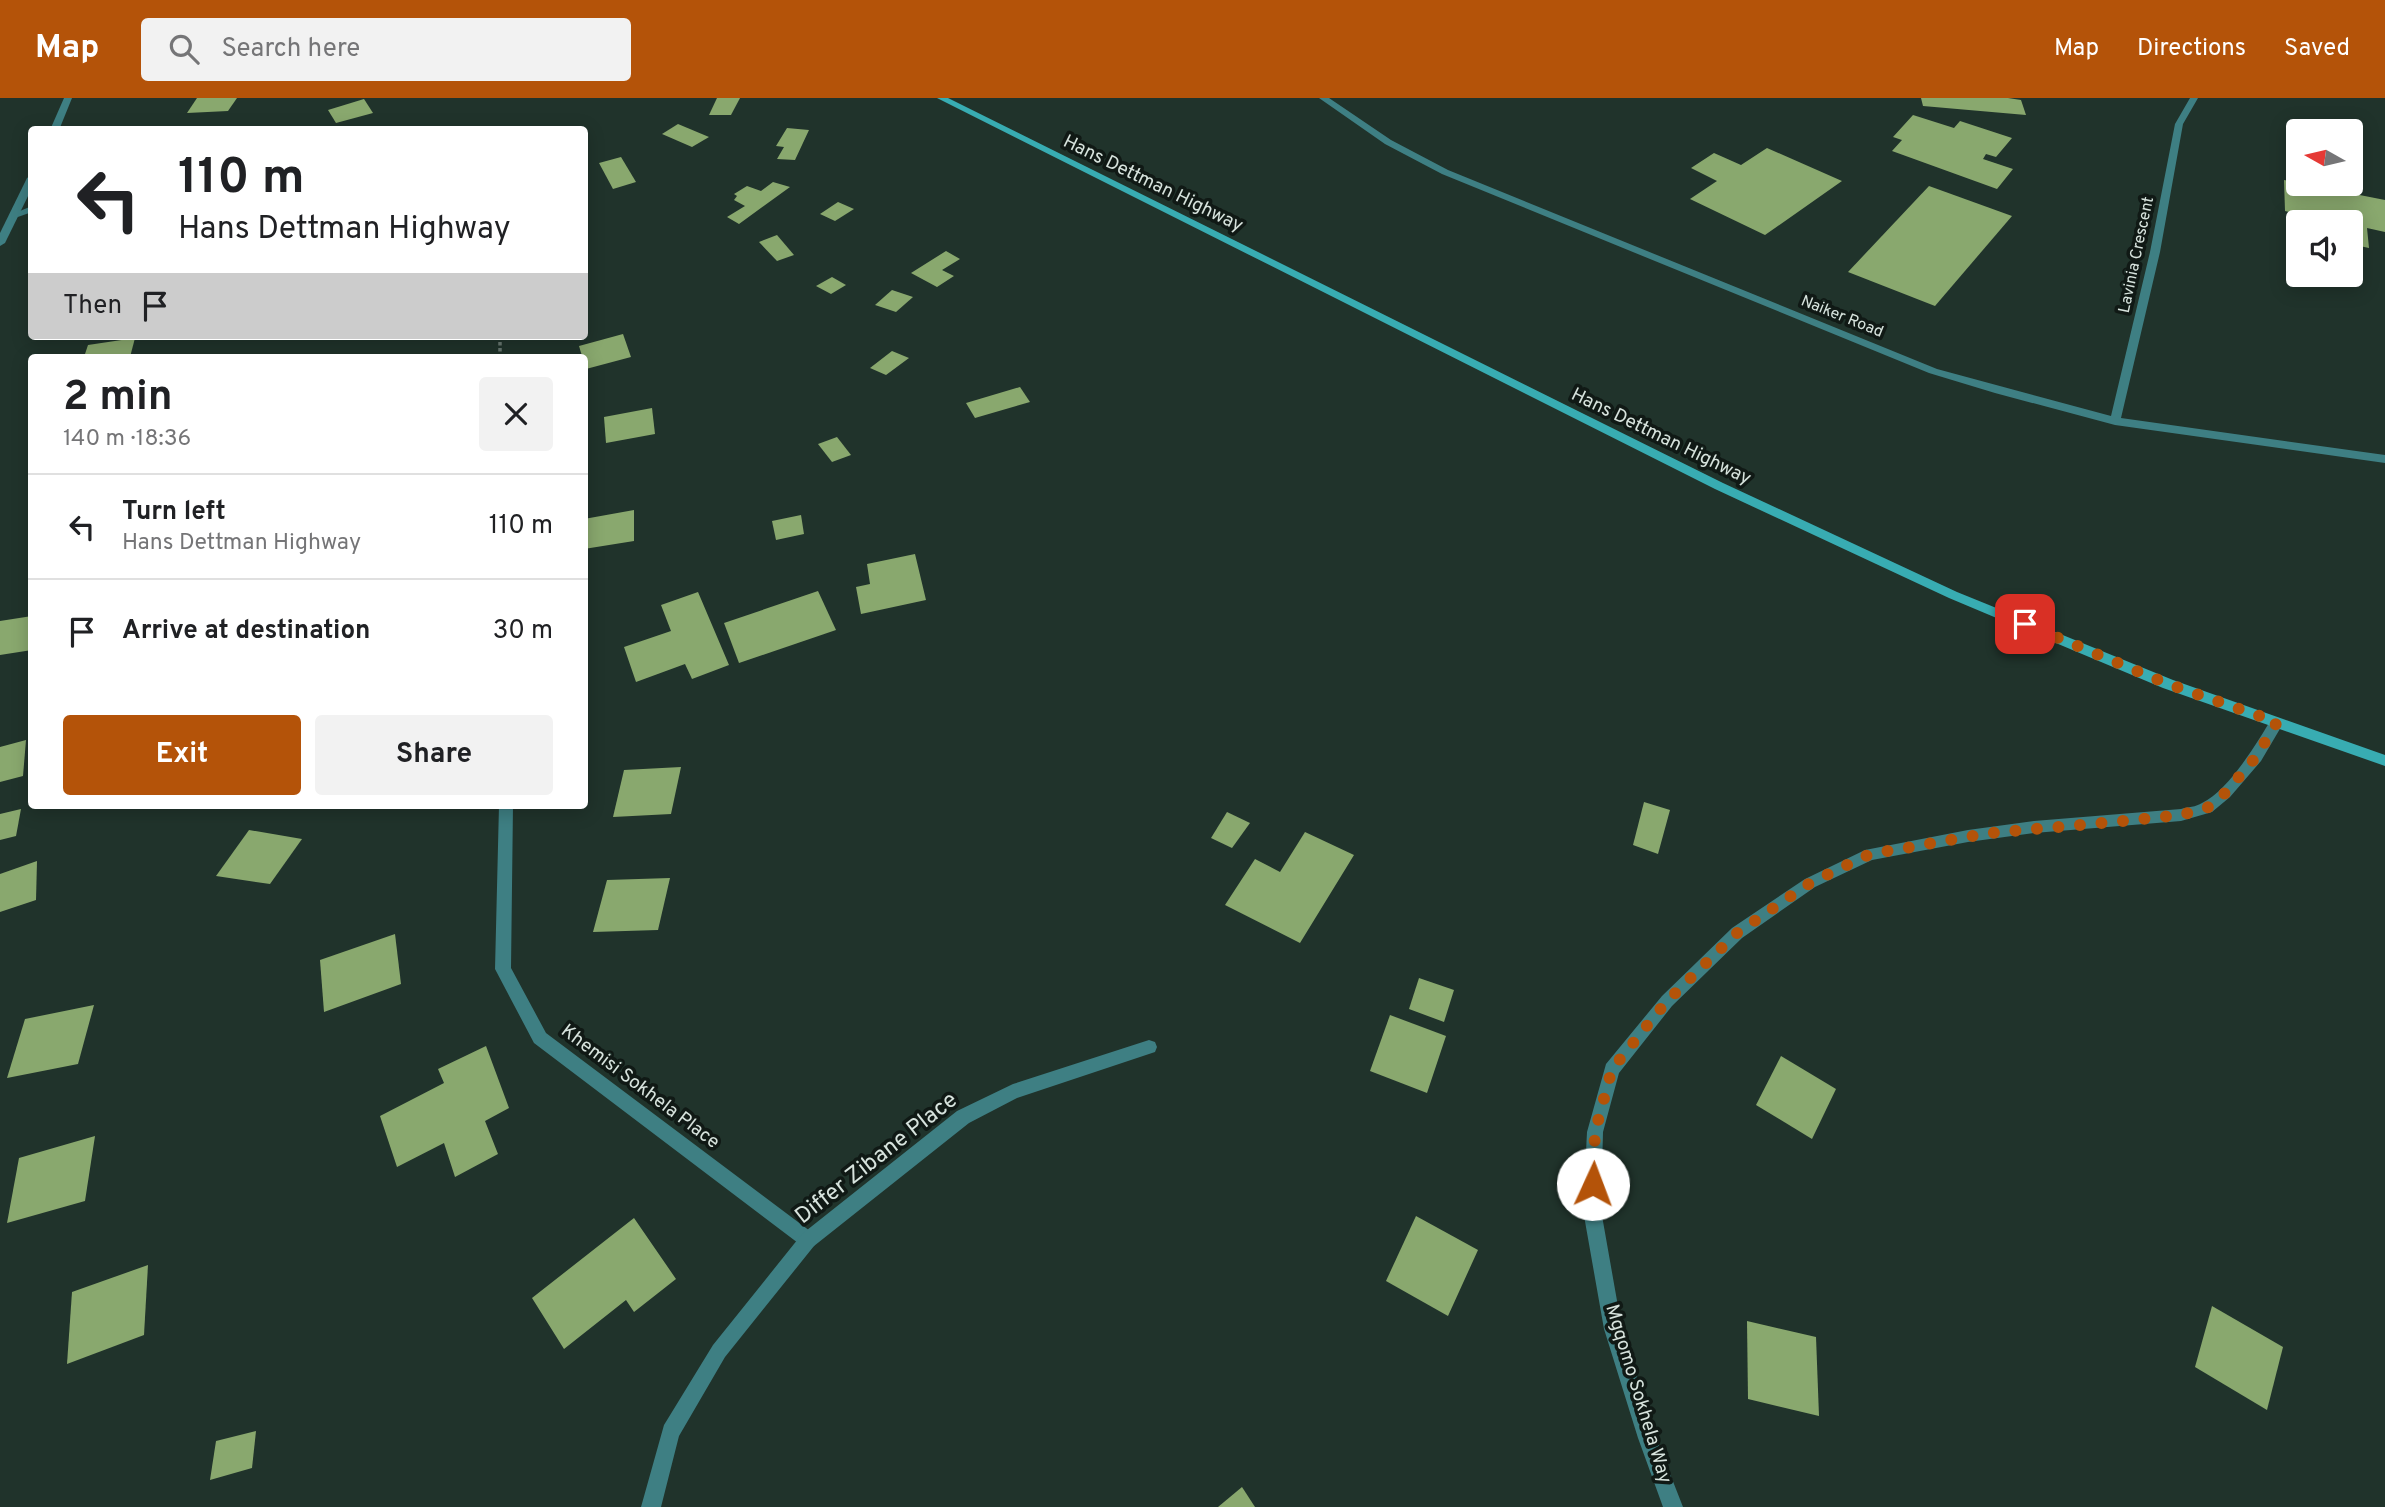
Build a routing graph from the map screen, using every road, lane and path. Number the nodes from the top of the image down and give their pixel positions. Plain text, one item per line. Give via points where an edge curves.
1 (68, 98) edge
2 (941, 98) edge
3 (1323, 98) edge
4 (2194, 98) edge
5 (56, 126) edge
6 (28, 187) edge
7 (28, 210) edge
8 (15, 215) junction
9 (0, 243) edge
10 (2115, 421) junction
11 (2385, 459) edge
12 (2277, 722) junction
13 (2385, 761) edge
14 (506, 809) edge
15 (1149, 1046) dead end
16 (808, 1240) junction
17 (651, 1507) edge
18 (1673, 1507) edge

1 - 5 street
2 - 12 street, Hans Dettman Highway via 1718,486 1953,595 2168,684
3 - 10 street, Naiker Road via 1388,142 1445,172 1542,213 1933,371
4 - 10 street, Lavinia Crescent via 2179,124 2155,252
6 - 8 street
7 - 8 street
8 - 9 street
10 - 11 street, Naiker Road
12 - 13 street, Hans Dettman Highway
12 - 18 street, Mgqomo Sokhela Way via 2256,757 2207,808 2181,815 2034,827 1870,854 1810,883 1737,933 1667,1001 1612,1069 1595,1132 1591,1210 1613,1329
14 - 16 street, Khemisi Sokhela Place via 503,968 540,1038
15 - 16 street, Differ Zibane Place via 1013,1092 964,1117
16 - 17 street, Differ Zibane Place via 719,1351 698,1386 671,1432

